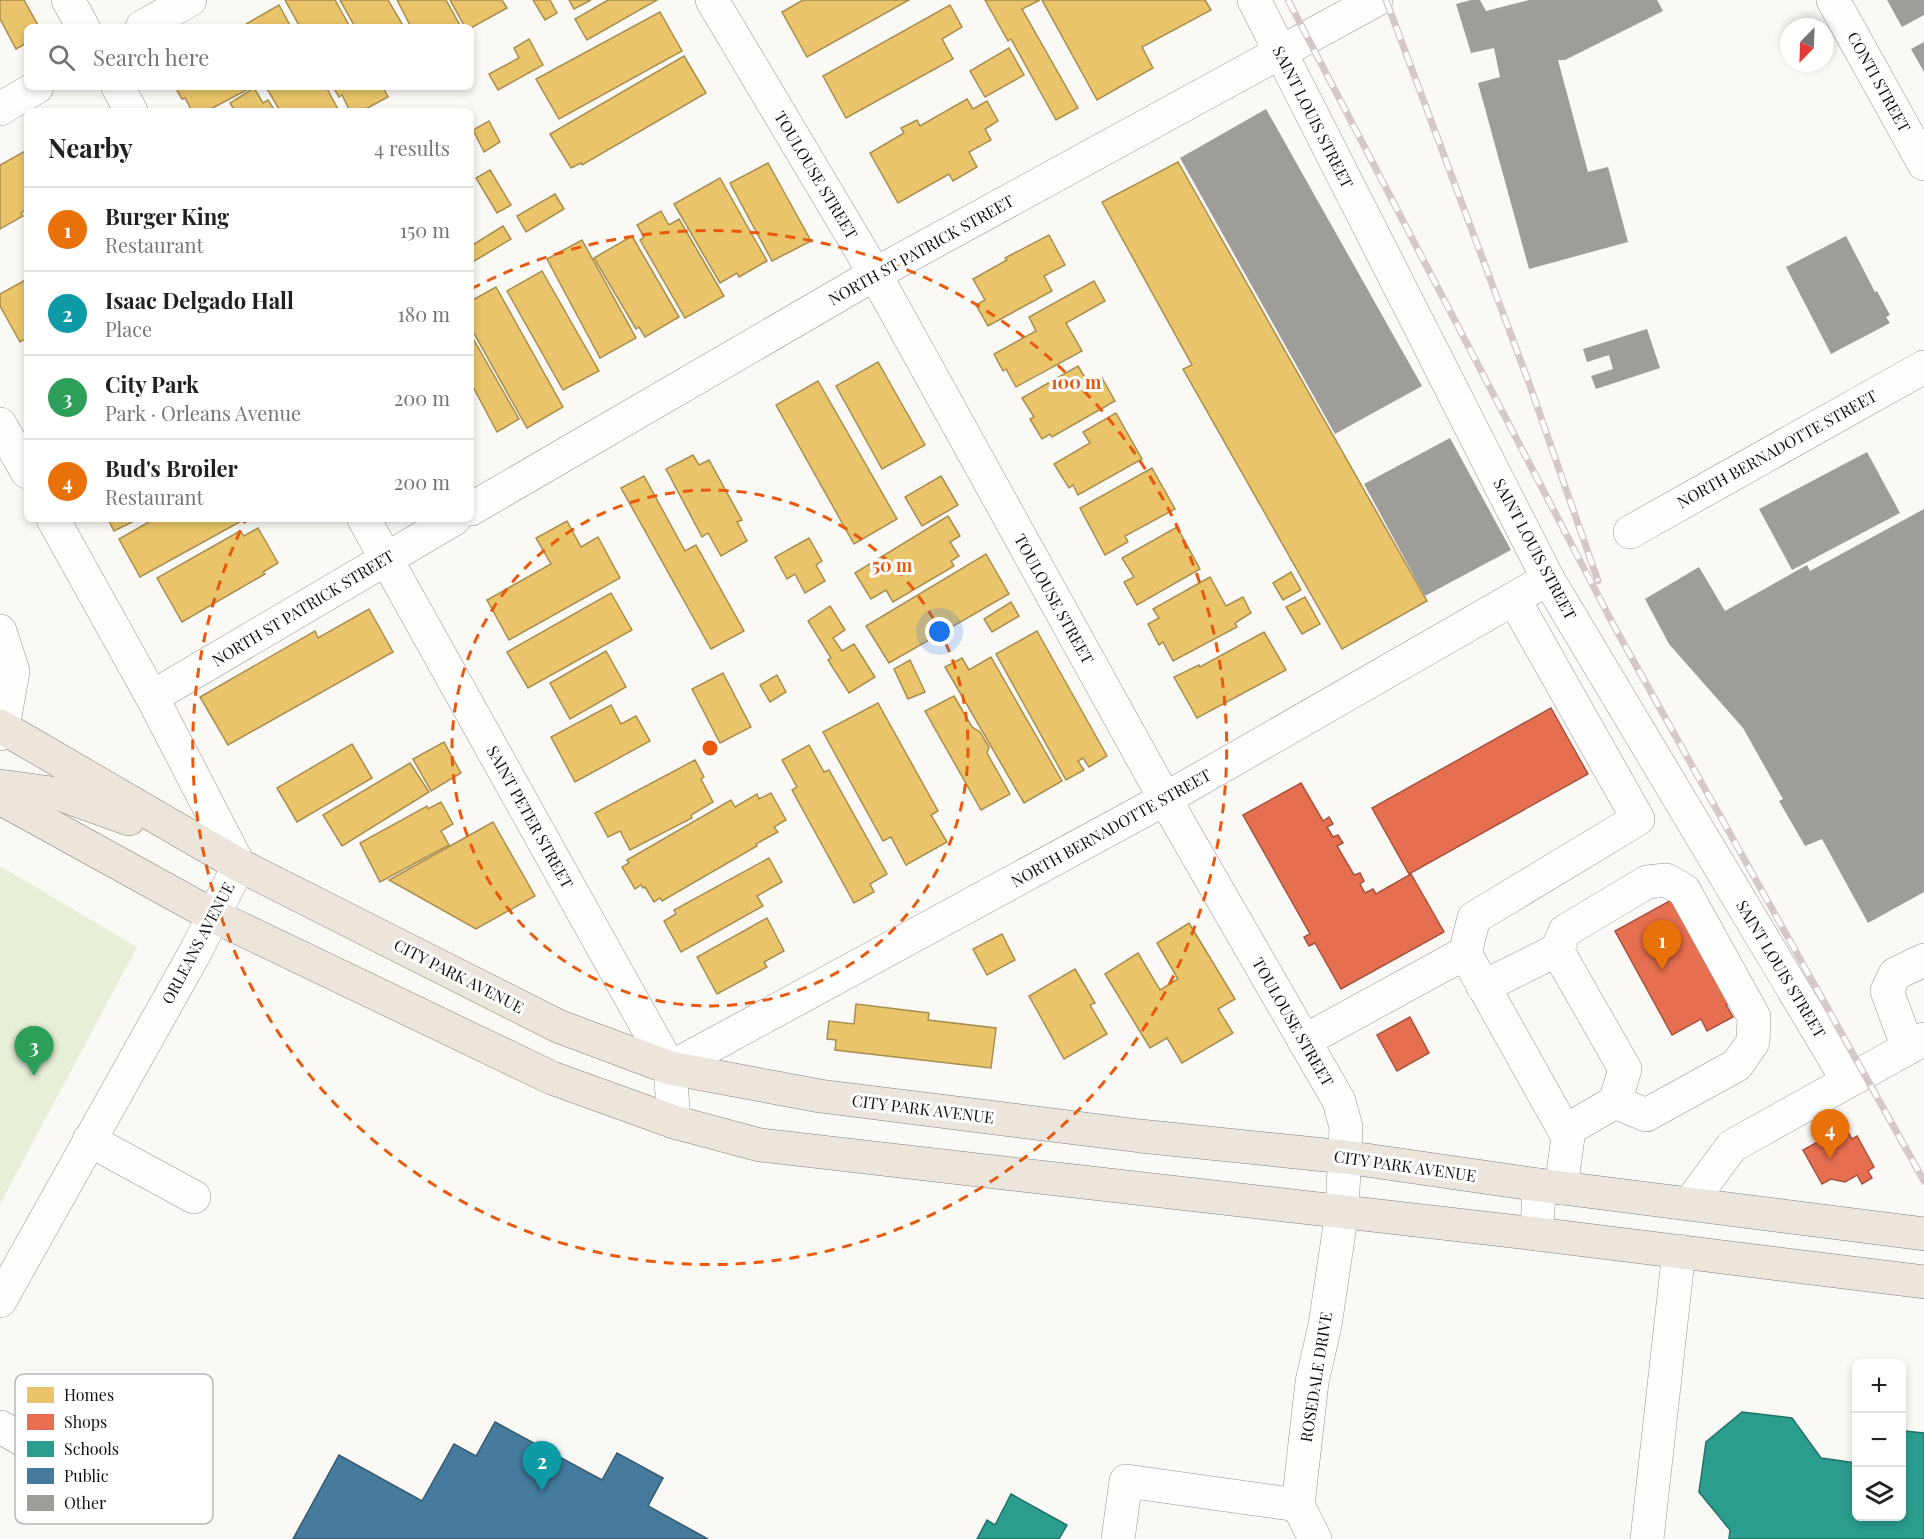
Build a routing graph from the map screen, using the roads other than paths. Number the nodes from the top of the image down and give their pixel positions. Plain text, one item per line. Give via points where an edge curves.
1 (68, 0) edge
2 (190, 0) edge
3 (712, 0) edge
4 (1254, 0) edge
5 (1376, 0) edge
6 (1833, 0) edge
7 (81, 24) edge
8 (147, 24) edge
9 (1280, 54) junction
10 (33, 90) edge
11 (120, 90) edge
12 (0, 108) edge
13 (129, 108) edge
14 (1924, 164) edge
15 (875, 274) junction
16 (1924, 367) edge
17 (0, 424) edge
18 (24, 467) edge
19 (474, 507) edge
20 (55, 522) edge
21 (366, 522) edge
22 (449, 522) edge
23 (1630, 532) dead end
24 (387, 558) junction
25 (1548, 579) junction
26 (1514, 599) junction
27 (0, 631) edge
28 (152, 697) junction
29 (1, 730) edge
30 (0, 786) edge
31 (0, 798) edge
32 (1165, 799) junction
33 (202, 844) junction
34 (238, 865) junction
35 (214, 916) junction
36 (1557, 950) junction
37 (1464, 953) junction
38 (1924, 960) edge
39 (1483, 987) junction
40 (1304, 1041) junction
41 (1916, 1044) edge
42 (670, 1068) junction
43 (1848, 1081) junction
44 (1615, 1102) junction
45 (674, 1122) junction
46 (1565, 1131) junction
47 (89, 1140) junction
48 (1345, 1157) junction
49 (1550, 1187) junction
50 (195, 1197) dead end
51 (1690, 1203) junction
52 (1342, 1212) junction
53 (1537, 1234) junction
54 (1924, 1234) edge
55 (1679, 1251) junction
56 (1924, 1282) edge
57 (0, 1301) edge
58 (0, 1427) edge
59 (15, 1435) edge
60 (1298, 1505) junction
61 (1118, 1539) edge
62 (1315, 1539) edge
63 (1647, 1539) edge

1 - 7 street
2 - 8 street
3 - 15 street, TOULOUSE STREET
4 - 9 street, SAINT LOUIS STREET
5 - 9 street, NORTH ST PATRICK STREET
6 - 14 street, CONTI STREET
9 - 15 street, NORTH ST PATRICK STREET
9 - 25 street, SAINT LOUIS STREET
10 - 12 street
11 - 13 street
15 - 19 street, NORTH ST PATRICK STREET
15 - 32 street, TOULOUSE STREET
16 - 23 street, NORTH BERNADOTTE STREET
17 - 18 street
20 - 28 street, ORLEANS AVENUE
21 - 24 street, SAINT PETER STREET
22 - 24 street, NORTH ST PATRICK STREET
24 - 28 street, NORTH ST PATRICK STREET
24 - 42 street, SAINT PETER STREET
25 - 26 street, NORTH BERNADOTTE STREET
25 - 43 street, SAINT LOUIS STREET
26 - 32 street, NORTH BERNADOTTE STREET
26 - 37 street via 1638,819 1474,918
27 - 29 street via 14,671
28 - 34 street, ORLEANS AVENUE
29 - 33 main road, CITY PARK AVENUE
30 - 33 main road via 59,794
31 - 35 main road
32 - 40 street, TOULOUSE STREET
32 - 42 street, NORTH BERNADOTTE STREET
33 - 34 main road, CITY PARK AVENUE
34 - 35 street, ORLEANS AVENUE
34 - 42 main road, CITY PARK AVENUE via 558,1026
35 - 45 main road via 552,1078
35 - 47 street, ORLEANS AVENUE
36 - 39 street
36 - 44 street via 1625,1069
36 - 44 street via 1565,931 1647,882 1666,880 1684,890 1754,1017 1753,1042 1737,1065 1646,1114
37 - 39 street
37 - 40 street
38 - 41 street via 1895,974 1887,991
39 - 46 street
40 - 48 street, TOULOUSE STREET via 1339,1101 1346,1127
41 - 43 street
42 - 45 street, SAINT PETER STREET
42 - 48 main road, CITY PARK AVENUE via 820,1096
43 - 51 street via 1732,1146
44 - 46 street
45 - 52 main road via 760,1145
46 - 49 street via 1568,1137
47 - 50 street
47 - 57 street, ORLEANS AVENUE
48 - 49 main road, CITY PARK AVENUE
48 - 52 street, TOULOUSE STREET
49 - 51 main road, CITY PARK AVENUE
49 - 53 street
51 - 54 main road, CITY PARK AVENUE
52 - 53 main road
52 - 60 street, ROSEDALE DRIVE via 1312,1382
53 - 55 main road
55 - 56 main road
55 - 63 street
58 - 59 street
60 - 61 street via 1126,1481
60 - 62 street

